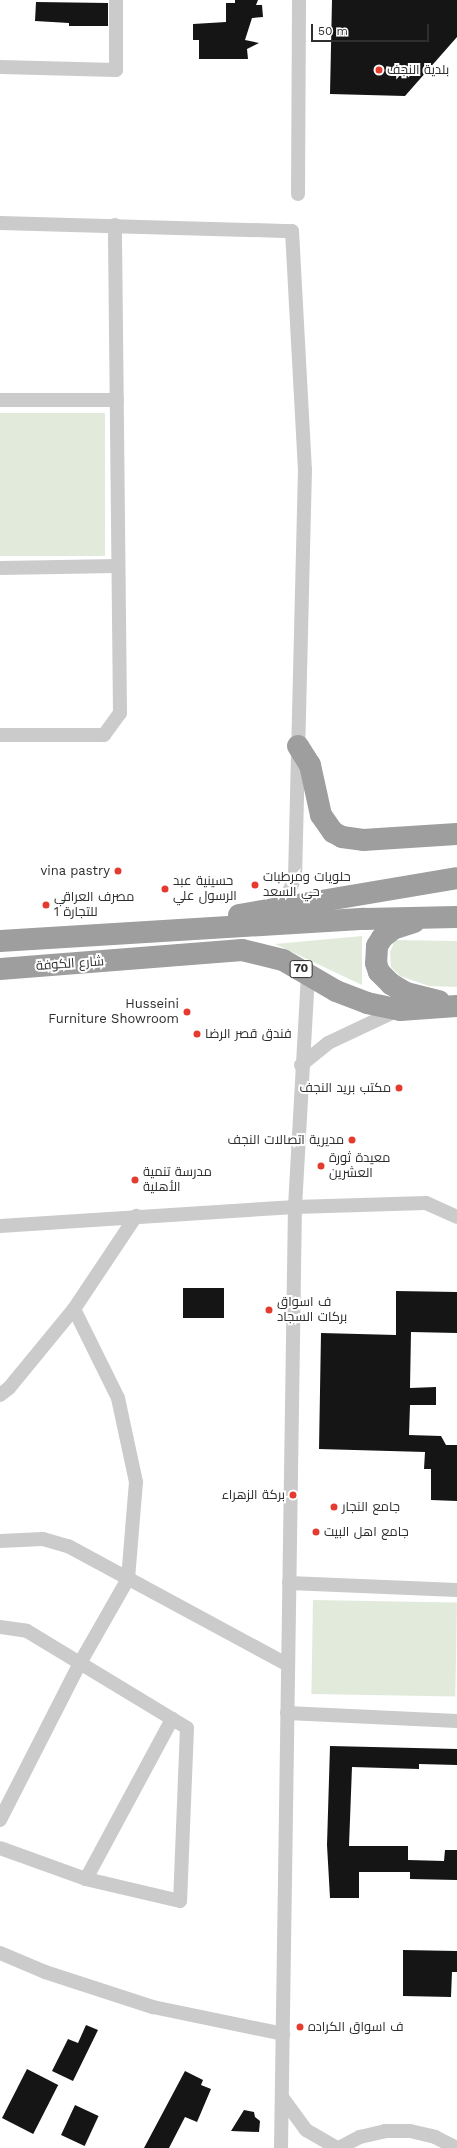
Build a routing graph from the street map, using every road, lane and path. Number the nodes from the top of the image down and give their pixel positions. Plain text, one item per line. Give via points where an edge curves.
1 (116, 0) edge
2 (299, 0) edge
3 (0, 67) edge
4 (298, 194) dead end
5 (0, 223) edge
6 (115, 224) junction
7 (0, 400) edge
8 (117, 400) junction
9 (118, 566) junction
10 (0, 568) edge
11 (0, 735) edge
12 (298, 746) junction
13 (457, 834) edge
14 (457, 878) edge
15 (264, 910) junction
16 (449, 918) edge
17 (143, 932) junction
18 (0, 941) edge
19 (0, 969) edge
20 (308, 974) junction
21 (457, 1005) edge
22 (400, 1010) junction
23 (301, 1065) junction
24 (295, 1207) junction
25 (136, 1216) junction
26 (457, 1217) edge
27 (0, 1226) edge
28 (74, 1309) junction
29 (0, 1395) edge
30 (0, 1541) edge
31 (128, 1579) junction
32 (289, 1583) junction
33 (457, 1590) edge
34 (0, 1627) edge
35 (80, 1663) junction
36 (288, 1664) junction
37 (287, 1713) junction
38 (172, 1719) junction
39 (457, 1721) edge
40 (0, 1820) edge
41 (0, 1848) edge
42 (86, 1879) junction
43 (0, 1953) edge
44 (283, 2034) junction
45 (282, 2097) junction
46 (281, 2148) edge
47 (338, 2148) edge
48 (457, 2148) edge

1 - 3 street via 116,70
2 - 4 street
5 - 6 street
6 - 8 street
6 - 12 street via 292,231 305,469
7 - 8 street
8 - 9 street
9 - 10 street
9 - 11 street via 120,713 104,735
12 - 13 highway via 310,765 321,815 329,828 342,838 363,840
12 - 15 street via 295,877 287,897 278,905
14 - 15 highway
15 - 17 highway
16 - 17 highway via 364,919
16 - 21 highway via 406,923 393,929 377,946 376,963 384,979 406,993
17 - 18 highway, شارع الكوفة
19 - 20 highway, شارع الكوفة / 70 via 242,950 284,960
20 - 22 highway, 70 via 351,998
20 - 23 street
21 - 22 highway, 70
22 - 23 street via 328,1043
23 - 24 street
24 - 25 street
24 - 26 street via 426,1203
24 - 32 street
25 - 27 street
25 - 28 street
28 - 29 street via 9,1388
28 - 31 street via 118,1398 136,1482
30 - 31 street via 30,1538 56,1542 80,1552
31 - 35 street
31 - 36 street
32 - 33 street
32 - 36 street
34 - 35 street via 27,1631
35 - 38 street
35 - 40 street
36 - 37 street
37 - 39 street
37 - 44 street
38 - 42 street
38 - 42 street via 187,1728 180,1901
41 - 42 street
43 - 44 street via 45,1972 153,2007
44 - 45 street
45 - 46 street
45 - 47 street via 306,2130
47 - 48 street via 360,2137 385,2131 410,2130 435,2137

